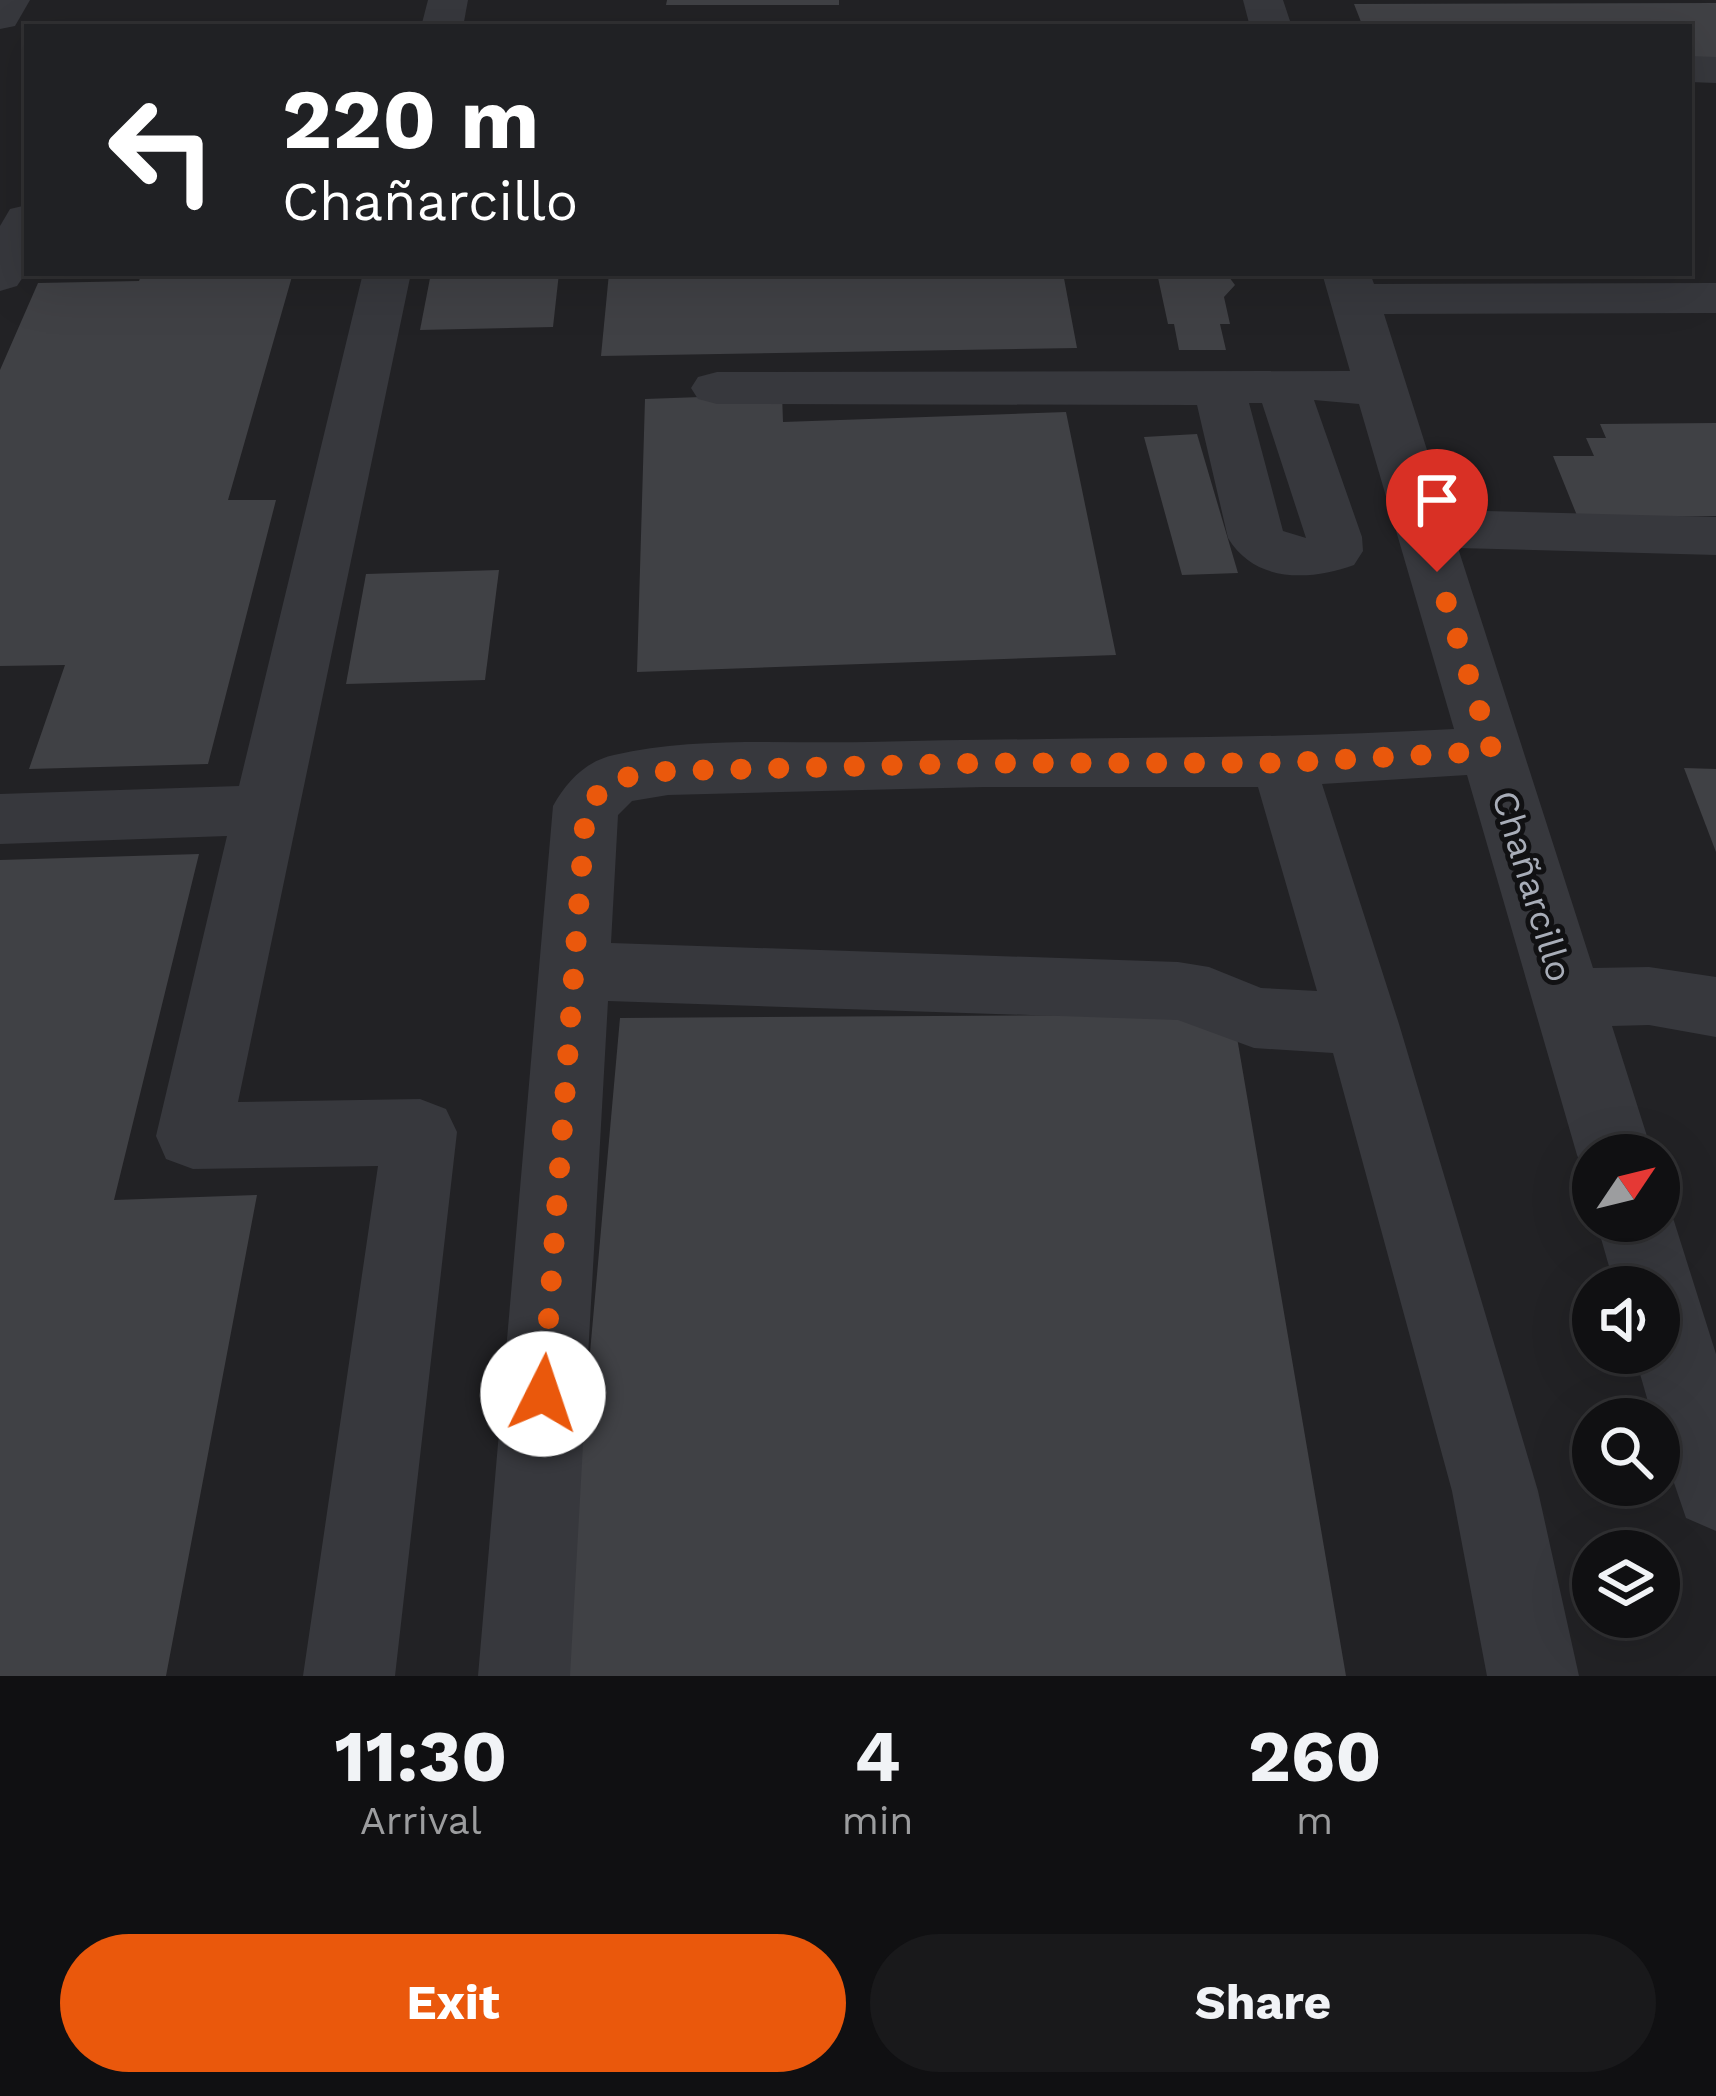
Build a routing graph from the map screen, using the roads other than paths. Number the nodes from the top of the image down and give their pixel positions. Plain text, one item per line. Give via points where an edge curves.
1 (10, 0) edge
2 (0, 17) edge
3 (24, 225) edge
4 (0, 276) edge
5 (386, 276) edge
6 (1350, 286) edge
7 (1716, 298) edge
8 (1283, 386) junction
9 (717, 388) dead end
10 (1220, 388) junction
11 (1382, 390) junction
12 (1424, 528) junction
13 (1716, 536) edge
14 (1492, 751) junction
15 (1282, 763) junction
16 (266, 810) junction
17 (0, 819) edge
18 (572, 971) junction
19 (1567, 998) junction
20 (1716, 1007) edge
21 (1363, 1024) junction
22 (1609, 1134) edge
23 (1680, 1369) edge
24 (1716, 1488) edge
25 (349, 1676) edge
26 (524, 1676) edge
27 (1533, 1676) edge

1 - 2 street
3 - 4 street
5 - 16 street
6 - 7 street
6 - 11 street, Chañarcillo
8 - 10 street
8 - 10 street via 1334,537 1326,555 1280,555 1256,538
8 - 11 street
9 - 10 street
11 - 12 street, Chañarcillo
12 - 13 street
12 - 14 street, Chañarcillo
14 - 15 street
14 - 19 street, Chañarcillo
15 - 18 street via 984,763 614,779 586,806
15 - 21 street
16 - 17 street
16 - 25 street via 193,1136 420,1132
18 - 21 street via 1178,991 1254,1018
18 - 26 street
19 - 20 street via 1649,996
19 - 22 street, Chañarcillo
21 - 27 street via 1495,1491
23 - 24 street

